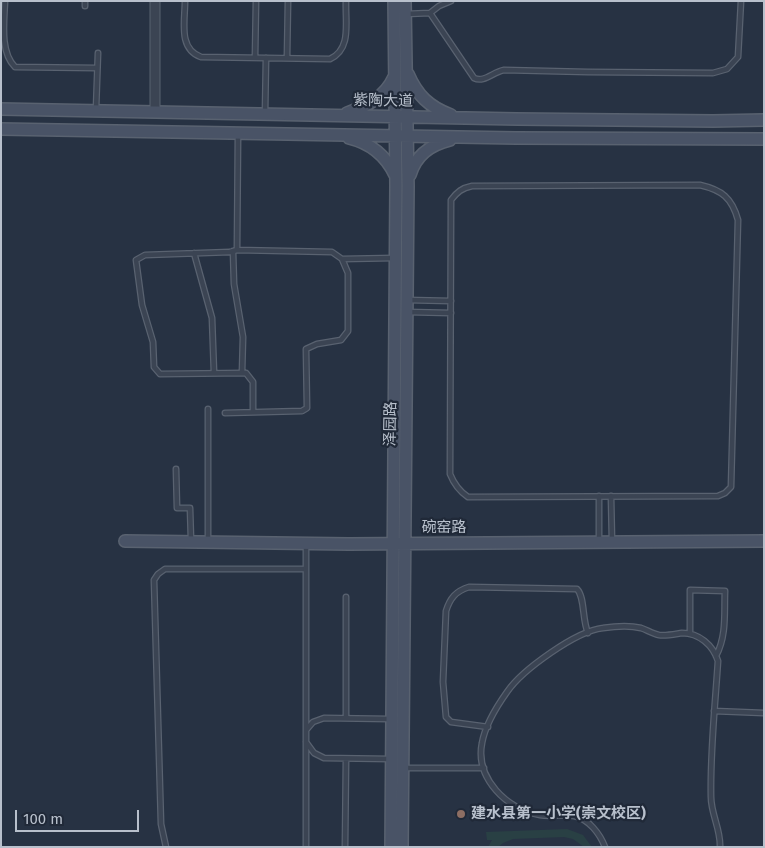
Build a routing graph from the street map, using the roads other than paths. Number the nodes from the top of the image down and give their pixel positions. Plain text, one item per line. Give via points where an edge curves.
1 (5, 1) edge
2 (155, 1) edge
3 (185, 1) edge
4 (256, 1) edge
5 (288, 1) edge
6 (346, 1) edge
7 (394, 1) edge
8 (405, 1) edge
9 (450, 1) edge
10 (741, 1) edge
11 (430, 13) junction
12 (405, 14) junction
13 (98, 53) dead end
14 (255, 58) junction
15 (266, 58) junction
16 (287, 58) junction
17 (97, 68) junction
18 (406, 68) junction
19 (395, 75) junction
20 (1, 109) edge
21 (96, 111) junction
22 (155, 112) junction
23 (265, 114) junction
24 (337, 115) junction
25 (401, 117) junction
26 (460, 118) junction
27 (764, 120) edge
28 (1, 129) edge
29 (238, 133) junction
30 (335, 135) junction
31 (401, 136) junction
32 (459, 137) junction
33 (764, 138) edge
34 (396, 176) junction
35 (408, 182) junction
36 (235, 251) junction
37 (194, 253) junction
38 (395, 258) junction
39 (342, 259) junction
40 (451, 301) junction
41 (407, 306) junction
42 (451, 313) junction
43 (214, 373) junction
44 (242, 373) junction
45 (208, 409) dead end
46 (253, 412) junction
47 (225, 413) dead end
48 (176, 469) dead end
49 (599, 496) junction
50 (612, 496) junction
51 (125, 541) dead end
52 (764, 541) edge
53 (191, 542) junction
54 (208, 542) junction
55 (599, 542) junction
56 (612, 542) junction
57 (306, 543) junction
58 (399, 544) junction
59 (306, 569) junction
60 (346, 597) dead end
61 (588, 632) junction
62 (690, 634) junction
63 (716, 656) junction
64 (714, 711) junction
65 (764, 713) edge
66 (346, 718) junction
67 (392, 718) junction
68 (488, 727) junction
69 (306, 730) junction
70 (306, 741) junction
71 (346, 759) junction
72 (392, 759) junction
73 (403, 768) junction
74 (484, 768) junction
75 (166, 847) edge
76 (306, 847) edge
77 (345, 847) edge
78 (391, 847) edge
79 (402, 847) edge
80 (605, 847) edge
81 (720, 847) edge

1 - 17 lane via 2,47 7,59 15,66
2 - 22 street
3 - 14 lane via 185,43 192,53 201,57
4 - 14 lane
5 - 16 lane
6 - 16 lane via 345,45 337,56 330,59
7 - 19 street, 泽园路
8 - 12 street, 泽园路
9 - 11 lane
10 - 11 lane via 738,57 727,69 712,72 504,70 478,80
11 - 12 lane
12 - 18 street, 泽园路
13 - 17 lane
14 - 15 lane
15 - 16 lane
15 - 23 lane
17 - 21 lane
18 - 25 street, 泽园路
18 - 26 street via 424,100
19 - 24 street via 385,92 374,101
19 - 25 street, 泽园路
20 - 21 street, 紫陶大道
21 - 22 street, 紫陶大道
22 - 23 street, 紫陶大道
23 - 24 street, 紫陶大道
24 - 25 street, 紫陶大道
25 - 26 street, 紫陶大道
25 - 31 street, 泽园路
26 - 27 street, 紫陶大道
28 - 29 street
29 - 30 street
29 - 36 lane
30 - 31 street
30 - 34 street via 369,146 384,158
31 - 32 street
31 - 34 street, 泽园路
31 - 35 street, 泽园路
32 - 33 street
32 - 35 street via 440,142 423,153 415,163
34 - 38 street, 泽园路
35 - 41 street, 泽园路
36 - 37 lane
36 - 39 lane via 316,250 332,252
36 - 44 lane via 234,284 243,337
37 - 43 lane via 212,318
37 - 43 lane via 139,257 136,260 139,290 153,342 156,371 160,374
38 - 39 lane
38 - 58 street, 泽园路
39 - 46 lane via 348,273 348,331 341,340 306,349 307,408 302,411
40 - 41 lane
40 - 42 lane
40 - 50 lane via 451,200 463,189 472,186 700,185 714,188 728,198 738,220 731,488 718,496
41 - 42 lane
41 - 58 street, 泽园路
42 - 49 lane via 450,474 455,485 468,497
43 - 44 lane
44 - 46 lane via 253,382
45 - 54 lane
46 - 47 lane
48 - 53 lane via 177,508 190,508
49 - 50 lane
49 - 55 lane
50 - 56 lane
51 - 53 street, 碗窑路
52 - 56 street, 碗窑路
53 - 54 street, 碗窑路
54 - 57 street, 碗窑路
55 - 56 street, 碗窑路
55 - 58 street, 碗窑路
57 - 58 street, 碗窑路
57 - 59 lane
58 - 67 street, 泽园路
58 - 73 street, 泽园路
59 - 69 lane
59 - 75 lane via 165,569 154,580 161,824
60 - 66 lane
61 - 62 lane via 629,626 659,635
61 - 68 lane via 553,650 531,668 507,691
61 - 68 lane via 584,625 581,593 577,589 468,586 455,594 446,610 442,682 446,717 451,722
62 - 63 lane via 706,642
62 - 63 lane via 690,590 725,591 724,634
63 - 64 lane
64 - 65 lane
64 - 81 lane via 711,798
66 - 67 lane
66 - 69 lane via 320,719
67 - 72 street, 泽园路
68 - 74 lane via 482,744
69 - 70 lane
70 - 71 lane via 319,756
70 - 76 lane
71 - 72 lane
71 - 77 lane
72 - 78 street, 泽园路
73 - 74 lane
73 - 79 street, 泽园路
74 - 80 lane via 496,790 513,806 541,815 581,819 597,832

